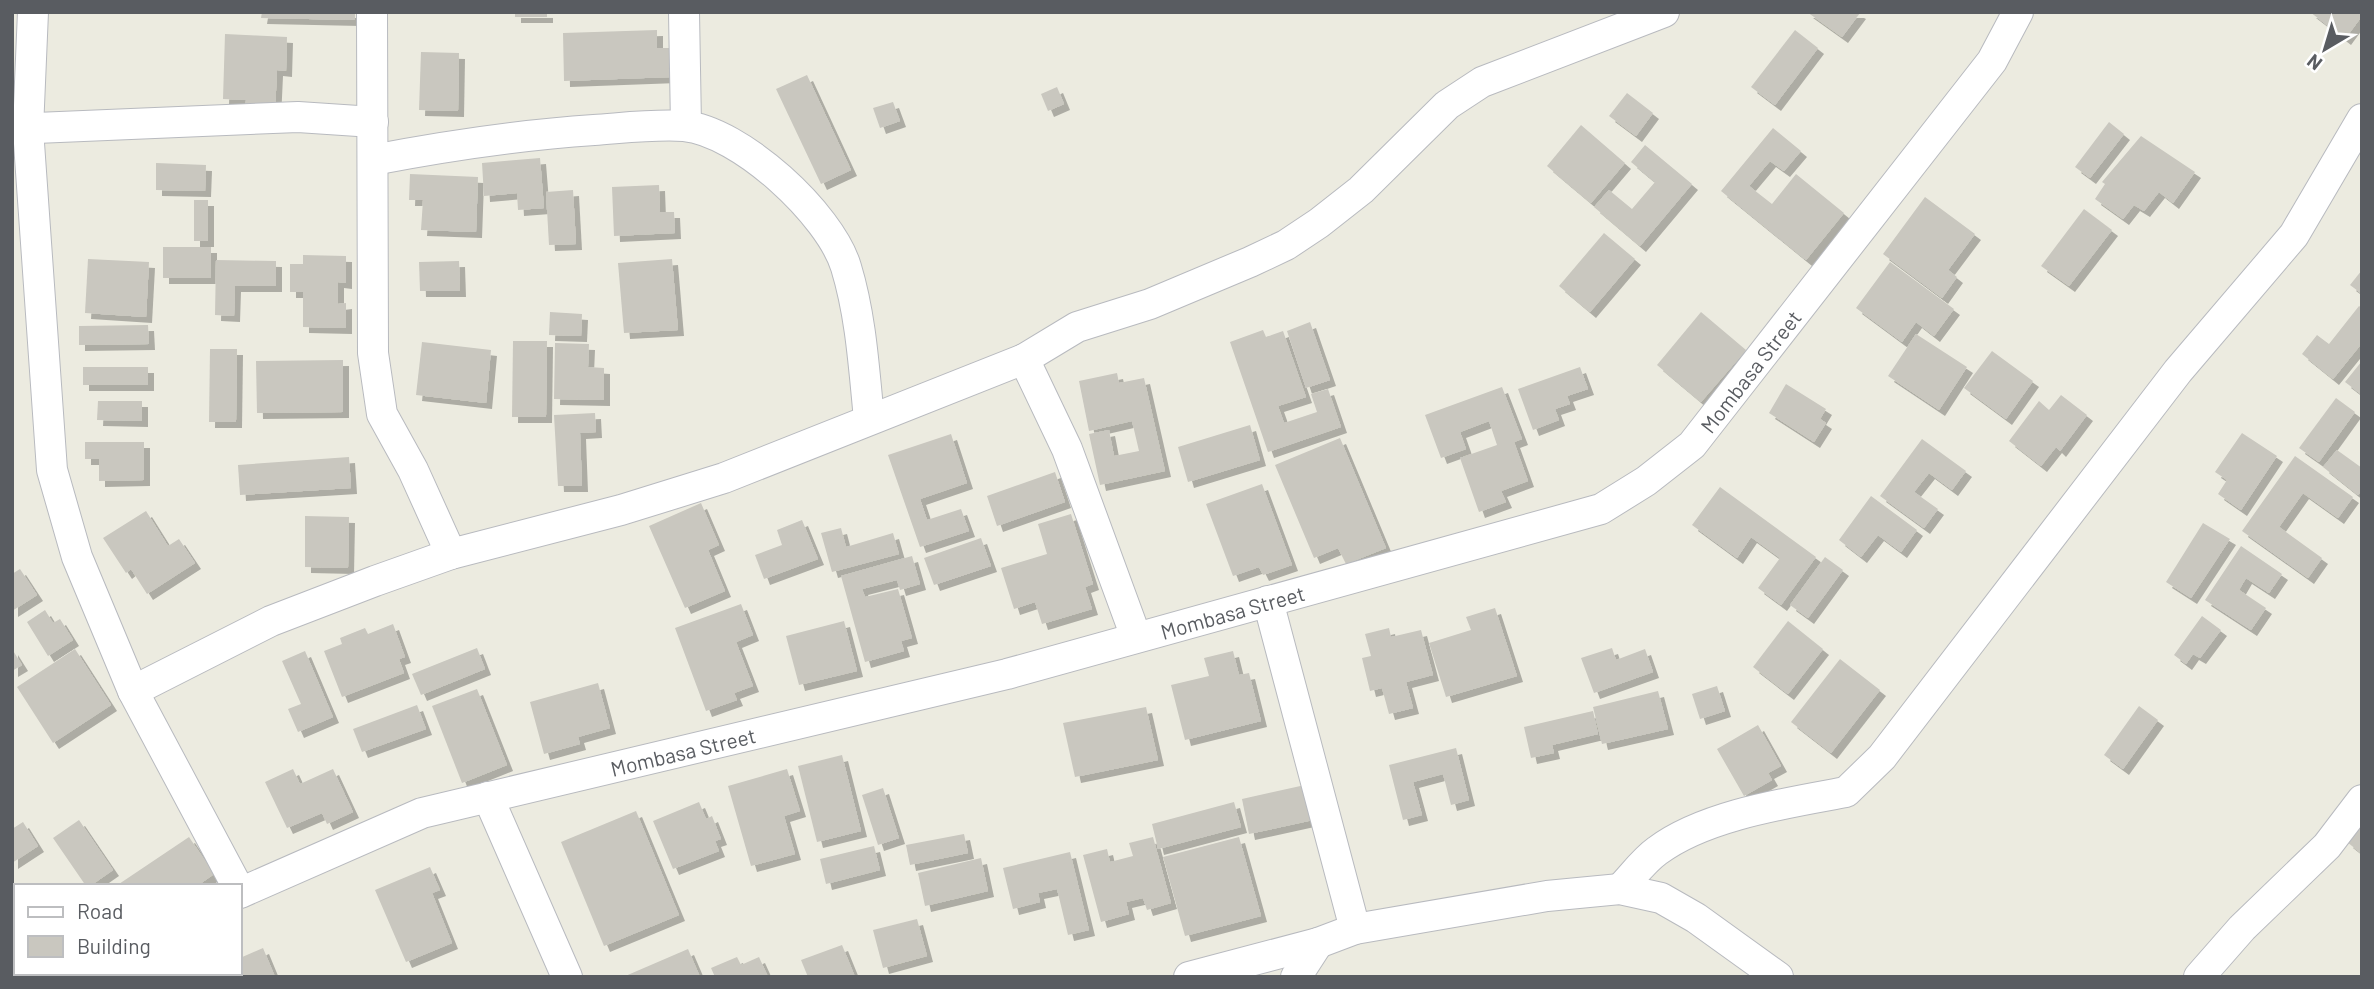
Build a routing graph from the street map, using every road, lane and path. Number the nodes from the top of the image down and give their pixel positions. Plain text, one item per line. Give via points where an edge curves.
1 (33, 12) edge
2 (372, 12) edge
3 (684, 12) edge
4 (1664, 12) edge
5 (2018, 12) edge
6 (2362, 119) edge
7 (373, 122) junction
8 (686, 126) junction
9 (20, 129) edge
10 (373, 160) junction
11 (1024, 359) junction
12 (869, 419) junction
13 (450, 554) junction
14 (1268, 601) junction
15 (1136, 637) junction
16 (133, 691) junction
17 (488, 797) junction
18 (2362, 800) edge
19 (236, 884) edge
20 (242, 889) edge
21 (1620, 889) junction
22 (1354, 929) junction
23 (1318, 943) junction
24 (567, 977) edge
25 (1189, 977) edge
26 (1296, 977) edge
27 (1778, 977) edge
28 (2199, 977) edge

1 - 9 street
2 - 7 street
3 - 8 street
4 - 11 street via 1482,82 1447,105 1361,190 1286,245 1150,304 1077,327
5 - 14 street, Mombasa Street via 1992,61 1692,444 1646,481 1601,509
6 - 21 street via 2294,235 2178,371 1861,780 1846,792 1720,822 1676,838 1654,852
7 - 9 street via 298,117
7 - 10 street
8 - 10 street via 505,138
8 - 12 street via 715,135 775,173 830,232 846,266 862,341
9 - 16 street via 52,470 78,557
10 - 13 street via 373,353 382,414
11 - 12 street
11 - 15 street via 1067,449
12 - 13 street via 724,478
13 - 16 street via 271,621
14 - 15 street, Mombasa Street
14 - 22 street
15 - 17 street, Mombasa Street via 1007,674
16 - 19 street
17 - 20 street, Mombasa Street via 422,813
17 - 24 street
18 - 28 street via 2327,846
21 - 22 street
21 - 27 street via 1661,898
22 - 23 street
23 - 25 street
23 - 26 street

